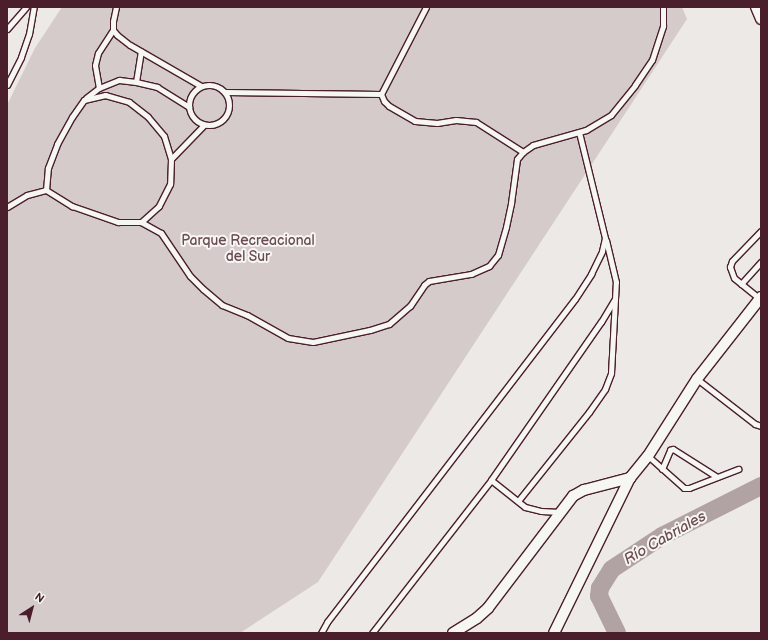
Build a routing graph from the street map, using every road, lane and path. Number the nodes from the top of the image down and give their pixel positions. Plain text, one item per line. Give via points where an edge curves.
1 (26, 7) edge
2 (34, 7) edge
3 (116, 7) edge
4 (426, 7) edge
5 (663, 7) edge
6 (756, 7) edge
7 (761, 19) edge
8 (7, 29) edge
9 (113, 30) junction
10 (141, 52) junction
11 (136, 82) junction
12 (7, 85) edge
13 (201, 86) junction
14 (99, 88) junction
15 (225, 92) junction
16 (381, 94) junction
17 (84, 100) junction
18 (189, 107) junction
19 (204, 125) junction
20 (579, 132) junction
21 (523, 152) junction
22 (172, 159) junction
23 (46, 190) junction
24 (7, 207) edge
25 (141, 222) junction
26 (761, 231) edge
27 (605, 238) junction
28 (761, 262) edge
29 (741, 284) junction
30 (615, 299) junction
31 (759, 302) edge
32 (697, 379) junction
33 (761, 426) edge
34 (648, 456) junction
35 (662, 469) junction
36 (738, 469) dead end
37 (717, 477) junction
38 (630, 478) junction
39 (491, 480) junction
40 (518, 501) junction
41 (560, 512) junction
42 (321, 633) edge
43 (372, 633) edge
44 (452, 633) edge
45 (554, 633) edge

1 - 8 lane
2 - 12 lane via 29,34
3 - 9 lane
4 - 16 lane
5 - 20 lane via 663,26 652,60 611,115
6 - 7 street
9 - 10 lane
9 - 14 lane via 98,53 95,65
10 - 11 lane
10 - 13 lane
11 - 14 lane via 119,80
11 - 18 lane via 157,87
13 - 15 lane via 214,86
13 - 18 lane via 192,95
14 - 17 lane
15 - 16 lane
15 - 19 lane via 230,104 227,116 217,124
16 - 21 lane via 389,106 415,121 476,122
17 - 22 lane via 105,95 129,102 148,117 164,136
17 - 23 lane via 58,144 48,168
18 - 19 lane via 194,119
19 - 22 lane
20 - 21 lane via 533,145
20 - 27 lane
21 - 25 lane via 517,159 511,203 498,255 489,266 471,274 429,281 410,306 389,324 313,342 288,338 247,315 222,305 190,276 161,233
22 - 25 lane via 170,184 159,206
23 - 24 lane via 27,195
23 - 25 lane via 72,206 112,220
26 - 29 lane via 732,261 730,267 734,278
27 - 30 lane via 616,282
27 - 42 lane via 599,257 575,299
28 - 29 lane
29 - 31 lane
30 - 39 lane
30 - 40 lane via 611,373 605,389
31 - 32 street
32 - 33 lane
32 - 34 street
34 - 35 lane
34 - 38 street
35 - 37 lane via 684,488
35 - 37 lane via 670,450 673,449
36 - 37 lane
38 - 41 street via 584,490 573,496
38 - 45 street
39 - 40 lane
39 - 43 lane
40 - 41 lane via 525,507 536,510
41 - 44 street via 488,608

